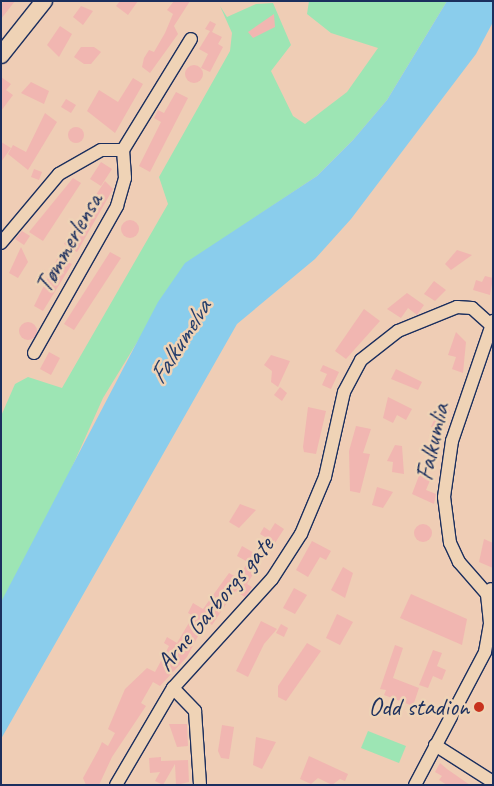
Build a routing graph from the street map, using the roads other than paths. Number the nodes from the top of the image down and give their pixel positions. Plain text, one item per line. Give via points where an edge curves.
1 (44, 1) edge
2 (191, 39) dead end
3 (1, 55) edge
4 (123, 150) junction
5 (1, 243) edge
6 (491, 322) edge
7 (34, 353) dead end
8 (490, 591) edge
9 (489, 653) edge
10 (173, 688) junction
11 (434, 745) junction
12 (493, 782) edge
13 (116, 785) edge
14 (200, 785) edge
15 (415, 785) edge

1 - 3 main road
2 - 4 street
4 - 5 street, Tømmerlensa via 101,150 60,174
4 - 7 street, Tømmerlensa via 125,178 117,206
6 - 8 street, Falkumlia via 449,451 444,497 450,543 459,562
6 - 10 street, Arne Garborgs gate via 472,308 457,307 398,331 361,360 344,392 325,477 301,534 272,579
8 - 9 street
9 - 11 street
10 - 13 street, Arne Garborgs gate
10 - 14 street via 195,712
11 - 12 street
11 - 15 street

